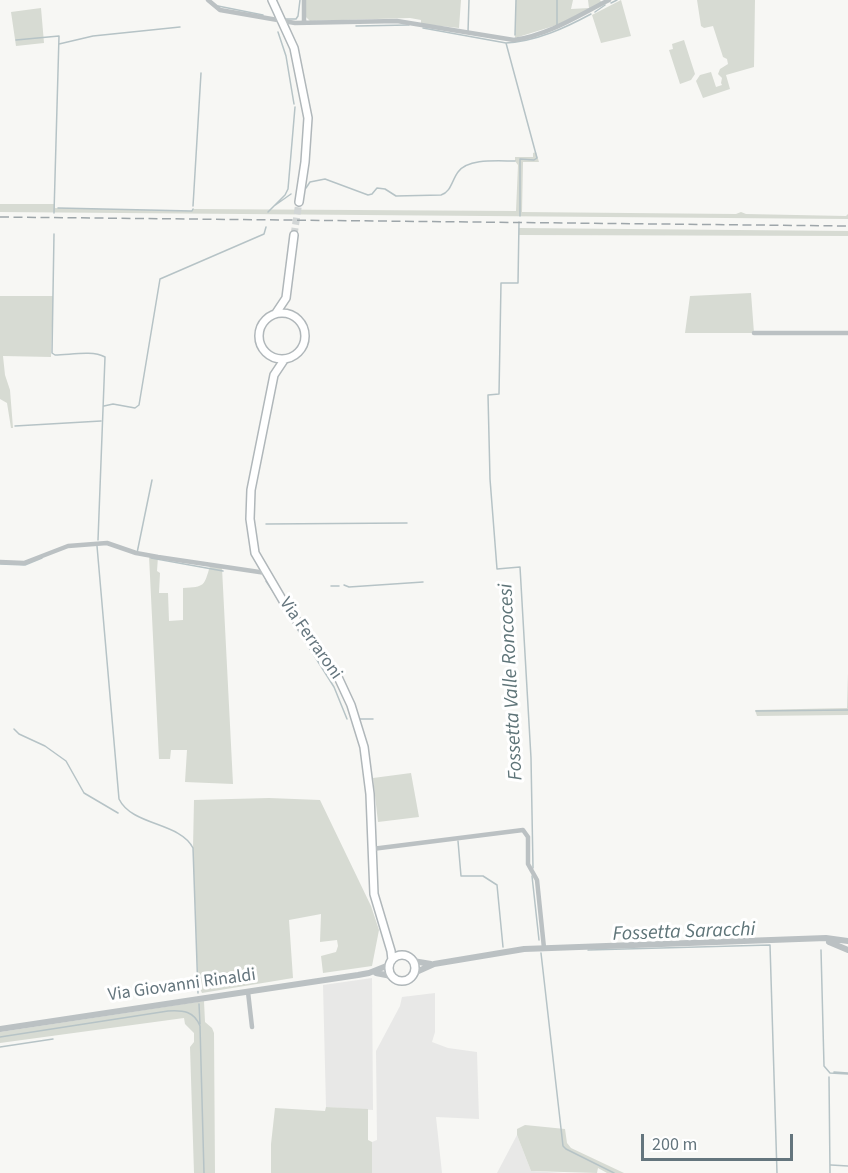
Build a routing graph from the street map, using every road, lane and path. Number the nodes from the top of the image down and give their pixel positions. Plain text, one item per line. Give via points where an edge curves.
1 (208, 0) edge
2 (272, 0) edge
3 (303, 0) edge
4 (609, 0) edge
5 (282, 21) junction
6 (304, 22) junction
7 (299, 202) tunnel mouth
8 (294, 236) tunnel mouth
9 (286, 298) junction
10 (276, 314) junction
11 (293, 315) junction
12 (754, 333) dead end
13 (848, 333) edge
14 (268, 355) junction
15 (284, 360) junction
16 (274, 375) junction
17 (0, 562) edge
18 (266, 573) junction
19 (372, 849) junction
20 (820, 939) junction
21 (388, 941) junction
22 (848, 941) edge
23 (544, 948) junction
24 (848, 950) edge
25 (404, 955) junction
26 (413, 961) junction
27 (390, 962) junction
28 (434, 964) junction
29 (369, 973) junction
30 (414, 973) junction
31 (391, 976) junction
32 (248, 992) junction
33 (252, 1027) dead end
34 (0, 1029) edge

1 - 5 street via 220,10
2 - 5 main road
3 - 6 street
4 - 6 street via 561,25 514,40 397,21
5 - 6 street
5 - 7 main road via 294,48 308,118
8 - 9 main road
9 - 10 main road
9 - 11 main road
10 - 11 main road
10 - 14 main road via 265,320 259,332 260,345
11 - 15 main road via 304,328 305,341 296,355
12 - 13 street
14 - 15 main road
14 - 16 main road, Via Ferraroni
15 - 16 main road, Via Ferraroni
16 - 18 main road, Via Ferraroni via 250,506 255,553
17 - 18 street via 27,563 64,547 109,543 136,553
18 - 19 main road, Via Ferraroni via 347,695 364,747
19 - 21 main road, Via Ferraroni via 374,894
19 - 23 street via 526,832 527,861 536,877
20 - 22 street
20 - 23 street
20 - 24 street
21 - 25 main road
21 - 27 main road, Via Ferraroni
23 - 28 street
25 - 26 main road
25 - 27 main road via 397,955
26 - 28 street
26 - 30 main road
27 - 29 street, Via Giovanni Rinaldi
27 - 31 main road
28 - 30 street
29 - 31 street, Via Giovanni Rinaldi
29 - 32 street, Via Giovanni Rinaldi
30 - 31 main road via 404,981
32 - 33 street
32 - 34 street, Via Giovanni Rinaldi

